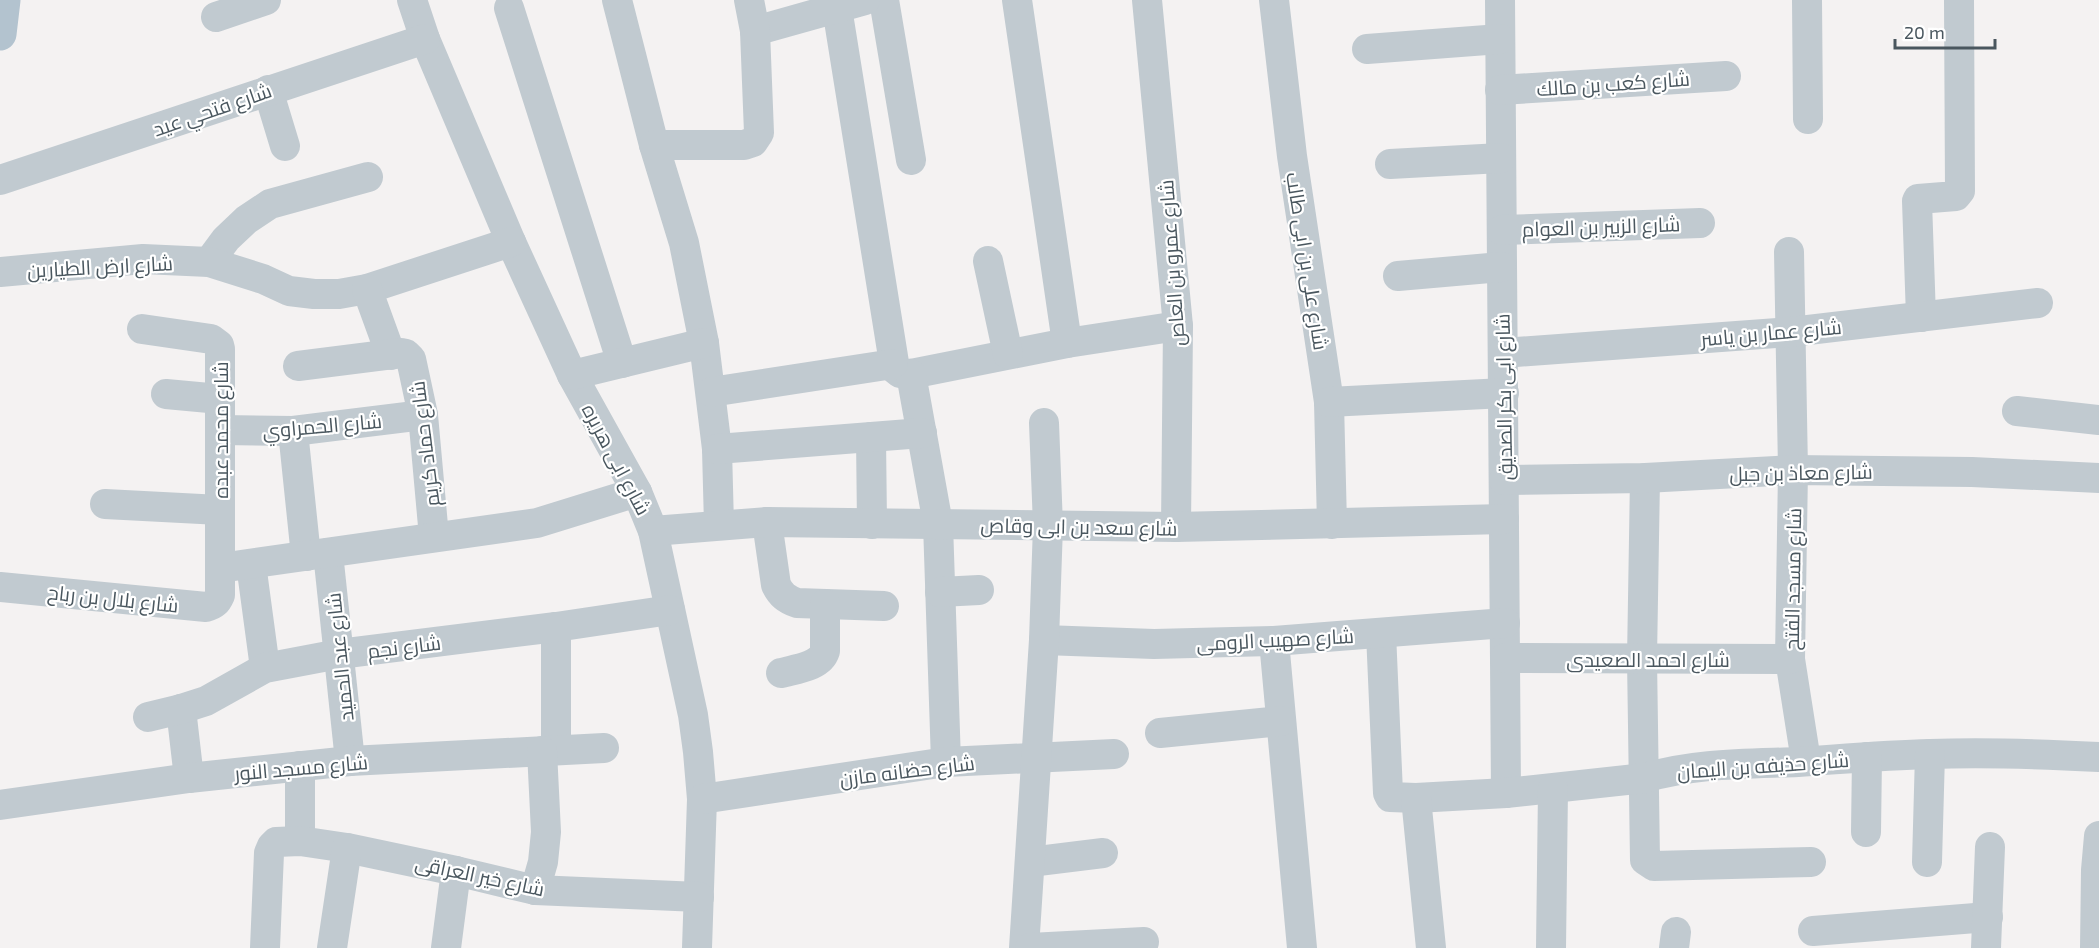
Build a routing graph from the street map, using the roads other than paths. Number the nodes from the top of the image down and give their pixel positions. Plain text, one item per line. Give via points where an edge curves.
1 (4, 0) edge
2 (266, 0) edge
3 (412, 0) edge
4 (617, 0) edge
5 (749, 0) edge
6 (866, 0) edge
7 (884, 0) edge
8 (1017, 0) edge
9 (1147, 0) edge
10 (1275, 0) edge
11 (1500, 0) edge
12 (1808, 0) edge
13 (1959, 0) edge
14 (824, 7) edge
15 (509, 8) dead end
16 (216, 17) dead end
17 (755, 31) junction
18 (0, 34) edge
19 (425, 39) junction
20 (1500, 39) junction
21 (1367, 49) dead end
22 (1726, 76) dead end
23 (268, 90) junction
24 (1500, 90) junction
25 (1808, 119) dead end
26 (654, 145) junction
27 (285, 146) dead end
28 (1501, 158) junction
29 (912, 160) dead end
30 (1390, 164) dead end
31 (368, 177) dead end
32 (0, 180) edge
33 (1700, 223) dead end
34 (1502, 230) junction
35 (511, 242) junction
36 (1789, 252) dead end
37 (988, 261) dead end
38 (209, 262) junction
39 (1501, 267) junction
40 (0, 272) edge
41 (1398, 276) dead end
42 (367, 289) junction
43 (2038, 303) dead end
44 (1921, 317) junction
45 (1178, 326) junction
46 (142, 329) dead end
47 (1791, 332) junction
48 (704, 343) junction
49 (1067, 343) junction
50 (1503, 353) junction
51 (391, 354) junction
52 (1008, 354) junction
53 (622, 363) junction
54 (298, 366) dead end
55 (902, 369) junction
56 (572, 375) junction
57 (711, 392) junction
58 (1504, 393) junction
59 (166, 394) dead end
60 (220, 399) junction
61 (1329, 402) junction
62 (2017, 411) dead end
63 (423, 415) junction
64 (2099, 420) edge
65 (1044, 423) dead end
66 (221, 430) junction
67 (293, 430) junction
68 (922, 433) junction
69 (871, 437) junction
70 (717, 449) junction
71 (1793, 470) junction
72 (1645, 478) junction
73 (2099, 478) edge
74 (1504, 480) junction
75 (637, 492) junction
76 (105, 504) dead end
77 (220, 510) junction
78 (1504, 519) junction
79 (767, 522) junction
80 (872, 524) junction
81 (938, 524) junction
82 (1332, 524) junction
83 (719, 525) junction
84 (1048, 526) junction
85 (1176, 527) junction
86 (653, 531) junction
87 (434, 537) junction
88 (317, 554) junction
89 (251, 564) junction
90 (220, 581) junction
91 (0, 586) edge
92 (979, 590) dead end
93 (940, 592) junction
94 (825, 604) junction
95 (884, 606) dead end
96 (670, 610) junction
97 (1505, 623) junction
98 (556, 627) junction
99 (1381, 633) junction
100 (1044, 640) junction
101 (1274, 641) junction
102 (339, 654) junction
103 (1505, 658) junction
104 (1642, 659) junction
105 (1790, 659) junction
106 (265, 668) junction
107 (781, 673) dead end
108 (181, 709) junction
109 (148, 717) dead end
110 (1281, 721) junction
111 (1160, 733) dead end
112 (604, 748) dead end
113 (549, 751) junction
114 (1114, 754) dead end
115 (1930, 754) junction
116 (1037, 757) junction
117 (1867, 757) junction
118 (2099, 757) edge
119 (350, 761) junction
120 (1806, 761) junction
121 (946, 762) junction
122 (300, 766) junction
123 (189, 778) junction
124 (1645, 778) junction
125 (1553, 789) junction
126 (1506, 793) junction
127 (1405, 798) junction
128 (702, 799) junction
129 (0, 805) edge
130 (1866, 832) dead end
131 (2099, 836) edge
132 (300, 841) junction
133 (346, 848) junction
134 (1990, 848) dead end
135 (1103, 853) dead end
136 (1030, 862) junction
137 (1812, 862) dead end
138 (1927, 862) dead end
139 (456, 871) junction
140 (535, 890) junction
141 (699, 897) junction
142 (1988, 917) junction
143 (1813, 931) dead end
144 (1144, 942) dead end
145 (264, 948) edge
146 (332, 948) edge
147 (446, 948) edge
148 (697, 948) edge
149 (1024, 948) edge
150 (1030, 948) edge
151 (1302, 948) edge
152 (1431, 948) edge
153 (1551, 948) edge
154 (1986, 948) edge
155 (2095, 948) edge

1 - 18 main road
2 - 16 street
3 - 19 street, شارع ابى هريره
4 - 26 street
5 - 17 street
6 - 14 street
7 - 29 street
8 - 49 street
9 - 45 street, شارع عمرو بن العاص
10 - 61 street, شارع على بن ابى طالب via 1292,156
11 - 20 street, شارع ابى بكر الصديق
12 - 25 street
13 - 44 street via 1960,191 1956,196 1917,201
14 - 17 street
14 - 55 street
15 - 53 street
17 - 26 street via 760,123 753,142
19 - 23 street, شارع فتحي عيد
19 - 35 street, شارع ابى هريره
20 - 21 street
20 - 24 street, شارع ابى بكر الصديق
22 - 24 street, شارع كعب بن مالك
23 - 27 street
23 - 32 street, شارع فتحي عيد
24 - 28 street, شارع ابى بكر الصديق
26 - 48 street via 684,243
28 - 30 street
28 - 34 street, شارع ابى بكر الصديق
31 - 38 street via 270,204 226,239
33 - 34 street, شارع الزبير بن العوام
34 - 39 street, شارع ابى بكر الصديق
35 - 42 street, شارع ارض الطيارين
35 - 56 street, شارع ابى هريره
36 - 47 street, شارع مسجد الفتح
37 - 52 street
38 - 40 street, شارع ارض الطيارين via 143,259
38 - 42 street, شارع ارض الطيارين via 289,291 339,294
39 - 41 street
39 - 50 street, شارع ابى بكر الصديق
42 - 51 street
43 - 44 street, شارع عمار بن ياسر
44 - 47 street, شارع عمار بن ياسر
45 - 49 street
45 - 85 street, شارع عمرو بن العاص
46 - 60 street, شارع محمد عبده via 215,341 220,349
47 - 50 street, شارع عمار بن ياسر
47 - 71 street, شارع مسجد الفتح
48 - 53 street
48 - 57 street
49 - 52 street
50 - 58 street, شارع ابى بكر الصديق
51 - 54 street
51 - 63 street, شارع حماد كريم via 406,354 411,359
52 - 55 street
53 - 56 street
55 - 57 street
55 - 68 street
56 - 75 street, شارع ابى هريره
57 - 70 street
58 - 61 street
58 - 74 street, شارع ابى بكر الصديق
59 - 60 street
60 - 66 street, شارع محمد عبده
61 - 82 street, شارع على بن ابى طالب
62 - 64 street
63 - 67 street, شارع الحمراوي
63 - 87 street, شارع حماد كريم
65 - 84 street
66 - 67 street, شارع الحمراوي
66 - 77 street, شارع محمد عبده
67 - 88 street, شارع عبد الحميد
68 - 69 street
68 - 81 street
69 - 70 street
69 - 80 street
70 - 83 street
71 - 72 street, شارع معاذ بن جبل
71 - 73 street, شارع معاذ بن جبل
71 - 105 street, شارع مسجد الفتح
72 - 74 street, شارع معاذ بن جبل
72 - 104 street
74 - 78 street, شارع ابى بكر الصديق
75 - 86 street, شارع ابى هريره
75 - 87 street, شارع بلال بن رباح via 537,523
76 - 77 street
77 - 90 street, شارع محمد عبده
78 - 82 street, شارع سعد بن ابى وقاص
78 - 97 street, شارع ابى بكر الصديق
79 - 80 street, شارع سعد بن ابى وقاص
79 - 83 street, شارع سعد بن ابى وقاص
79 - 94 street via 780,593 797,603
80 - 81 street, شارع سعد بن ابى وقاص
81 - 84 street, شارع سعد بن ابى وقاص
81 - 93 street
82 - 85 street, شارع سعد بن ابى وقاص
83 - 86 street, شارع سعد بن ابى وقاص
84 - 85 street, شارع سعد بن ابى وقاص
84 - 100 street
86 - 96 street, شارع ابى هريره
87 - 88 street, شارع بلال بن رباح
88 - 89 street, شارع بلال بن رباح
88 - 102 street, شارع عبد الحميد
89 - 90 street, شارع بلال بن رباح
89 - 106 street
90 - 91 street, شارع بلال بن رباح via 215,603 206,607
92 - 93 street
93 - 121 street
94 - 95 street
94 - 107 street via 824,657
96 - 98 street, شارع نجم
96 - 128 street, شارع ابى هريره via 693,715
97 - 99 street, شارع صهيب الرومى
97 - 103 street, شارع ابى بكر الصديق
98 - 102 street, شارع نجم
98 - 113 street
99 - 101 street, شارع صهيب الرومى
99 - 127 street via 1388,796
100 - 101 street, شارع صهيب الرومى via 1154,644
100 - 116 street
101 - 110 street
102 - 106 street, شارع نجم
102 - 119 street, شارع عبد الحميد
103 - 104 street, شارع احمد الصعيدى
103 - 126 street, شارع ابى بكر الصديق
104 - 105 street, شارع احمد الصعيدى
104 - 124 street
105 - 120 street, شارع مسجد الفتح
106 - 108 street, شارع نجم via 206,701
108 - 109 street, شارع نجم
108 - 123 street
110 - 111 street
110 - 151 street
112 - 113 street, شارع مسجد النور
113 - 119 street, شارع مسجد النور
113 - 140 street via 543,862
114 - 116 street, شارع حضانه مازن
115 - 117 street, شارع حذيفه بن اليمان
115 - 118 street, شارع حذيفه بن اليمان
115 - 138 street
116 - 121 street, شارع حضانه مازن
116 - 136 street
117 - 120 street, شارع حذيفه بن اليمان
117 - 130 street
119 - 122 street, شارع مسجد النور
120 - 124 street, شارع حذيفه بن اليمان via 1698,767
121 - 128 street, شارع حضانه مازن
122 - 123 street, شارع مسجد النور
122 - 132 street
123 - 129 street, شارع مسجد النور
124 - 125 street, شارع حذيفه بن اليمان
124 - 137 street via 1648,864
125 - 126 street, شارع حذيفه بن اليمان
125 - 153 street
126 - 127 street, شارع حذيفه بن اليمان
127 - 152 street
128 - 141 street, شارع ابى هريره
131 - 155 street
132 - 133 street, شارع خير العراقى
132 - 145 street, شارع خير العراقى via 276,842 269,853
133 - 139 street, شارع خير العراقى
133 - 146 street
134 - 142 street
135 - 136 street
136 - 149 street
139 - 140 street, شارع خير العراقى
139 - 147 street
140 - 141 street, شارع خير العراقى
141 - 148 street, شارع ابى هريره
142 - 143 street
142 - 154 street
144 - 150 street

